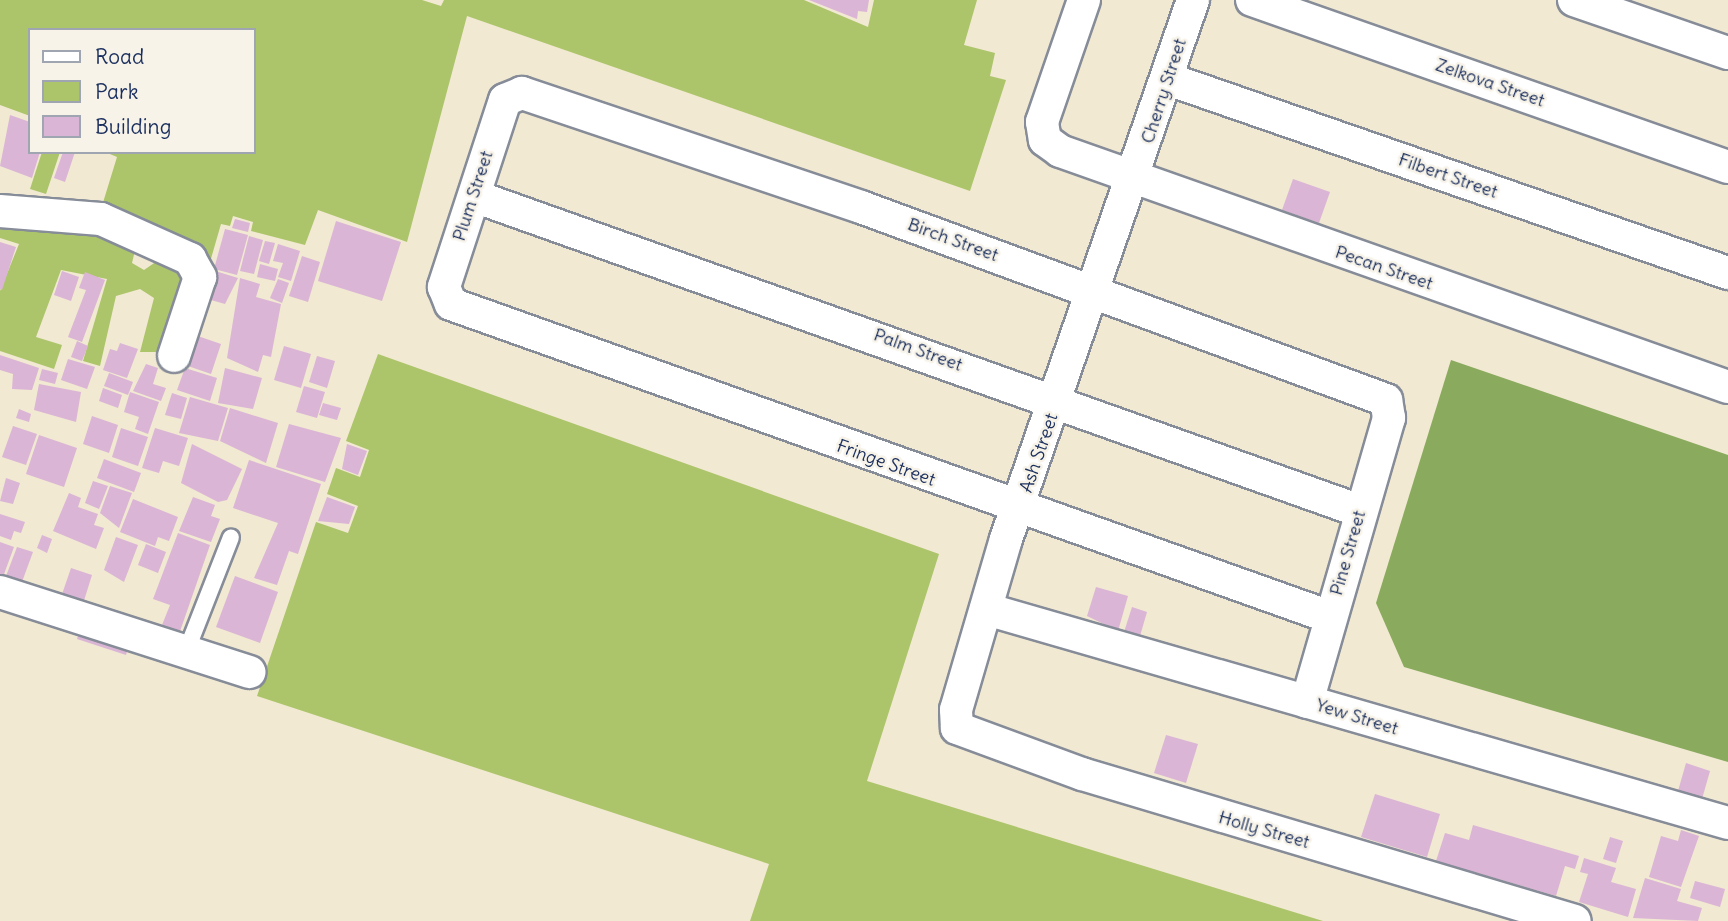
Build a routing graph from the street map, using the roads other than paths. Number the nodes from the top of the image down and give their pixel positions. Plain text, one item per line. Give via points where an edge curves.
1 (1084, 0) edge
2 (1193, 0) edge
3 (1252, 0) edge
4 (1574, 0) edge
5 (1728, 53) edge
6 (1168, 79) junction
7 (510, 94) joint
8 (1728, 167) edge
9 (1135, 181) junction
10 (474, 196) junction
11 (0, 211) edge
12 (1728, 273) edge
13 (1095, 291) junction
14 (446, 300) joint
15 (174, 356) dead end
16 (1728, 387) edge
17 (1058, 401) junction
18 (1390, 405) joint
19 (1019, 510) junction
20 (1360, 511) junction
21 (231, 537) dead end
22 (0, 592) edge
23 (986, 609) junction
24 (1330, 617) junction
25 (187, 652) junction
26 (249, 672) dead end
27 (1307, 702) junction
28 (957, 728) joint
29 (1728, 822) edge
30 (1574, 921) edge

1 - 9 street, Pecan Street via 1042,122 1045,139
2 - 6 street, Cherry Street
3 - 8 street, Zelkova Street
4 - 5 street
6 - 9 street, Cherry Street
6 - 12 street, Filbert Street
7 - 10 street, Plum Street
7 - 13 street, Birch Street via 705,154
9 - 13 street, Ash Street
9 - 16 street, Pecan Street
10 - 14 street, Plum Street via 444,287
10 - 17 street, Palm Street
11 - 15 street via 101,219 190,259 200,277
13 - 17 street, Ash Street
13 - 18 street, Birch Street via 1381,397
14 - 19 street, Fringe Street
17 - 19 street, Ash Street
17 - 20 street, Palm Street
18 - 20 street, Pine Street
19 - 23 street, Ash Street
19 - 24 street, Fringe Street
20 - 24 street, Pine Street
21 - 25 lane
22 - 25 street
23 - 27 street, Yew Street
23 - 28 street, Ash Street via 956,710
24 - 27 street, Pine Street
25 - 26 street
27 - 29 street, Yew Street
28 - 30 street, Holly Street via 1082,774

